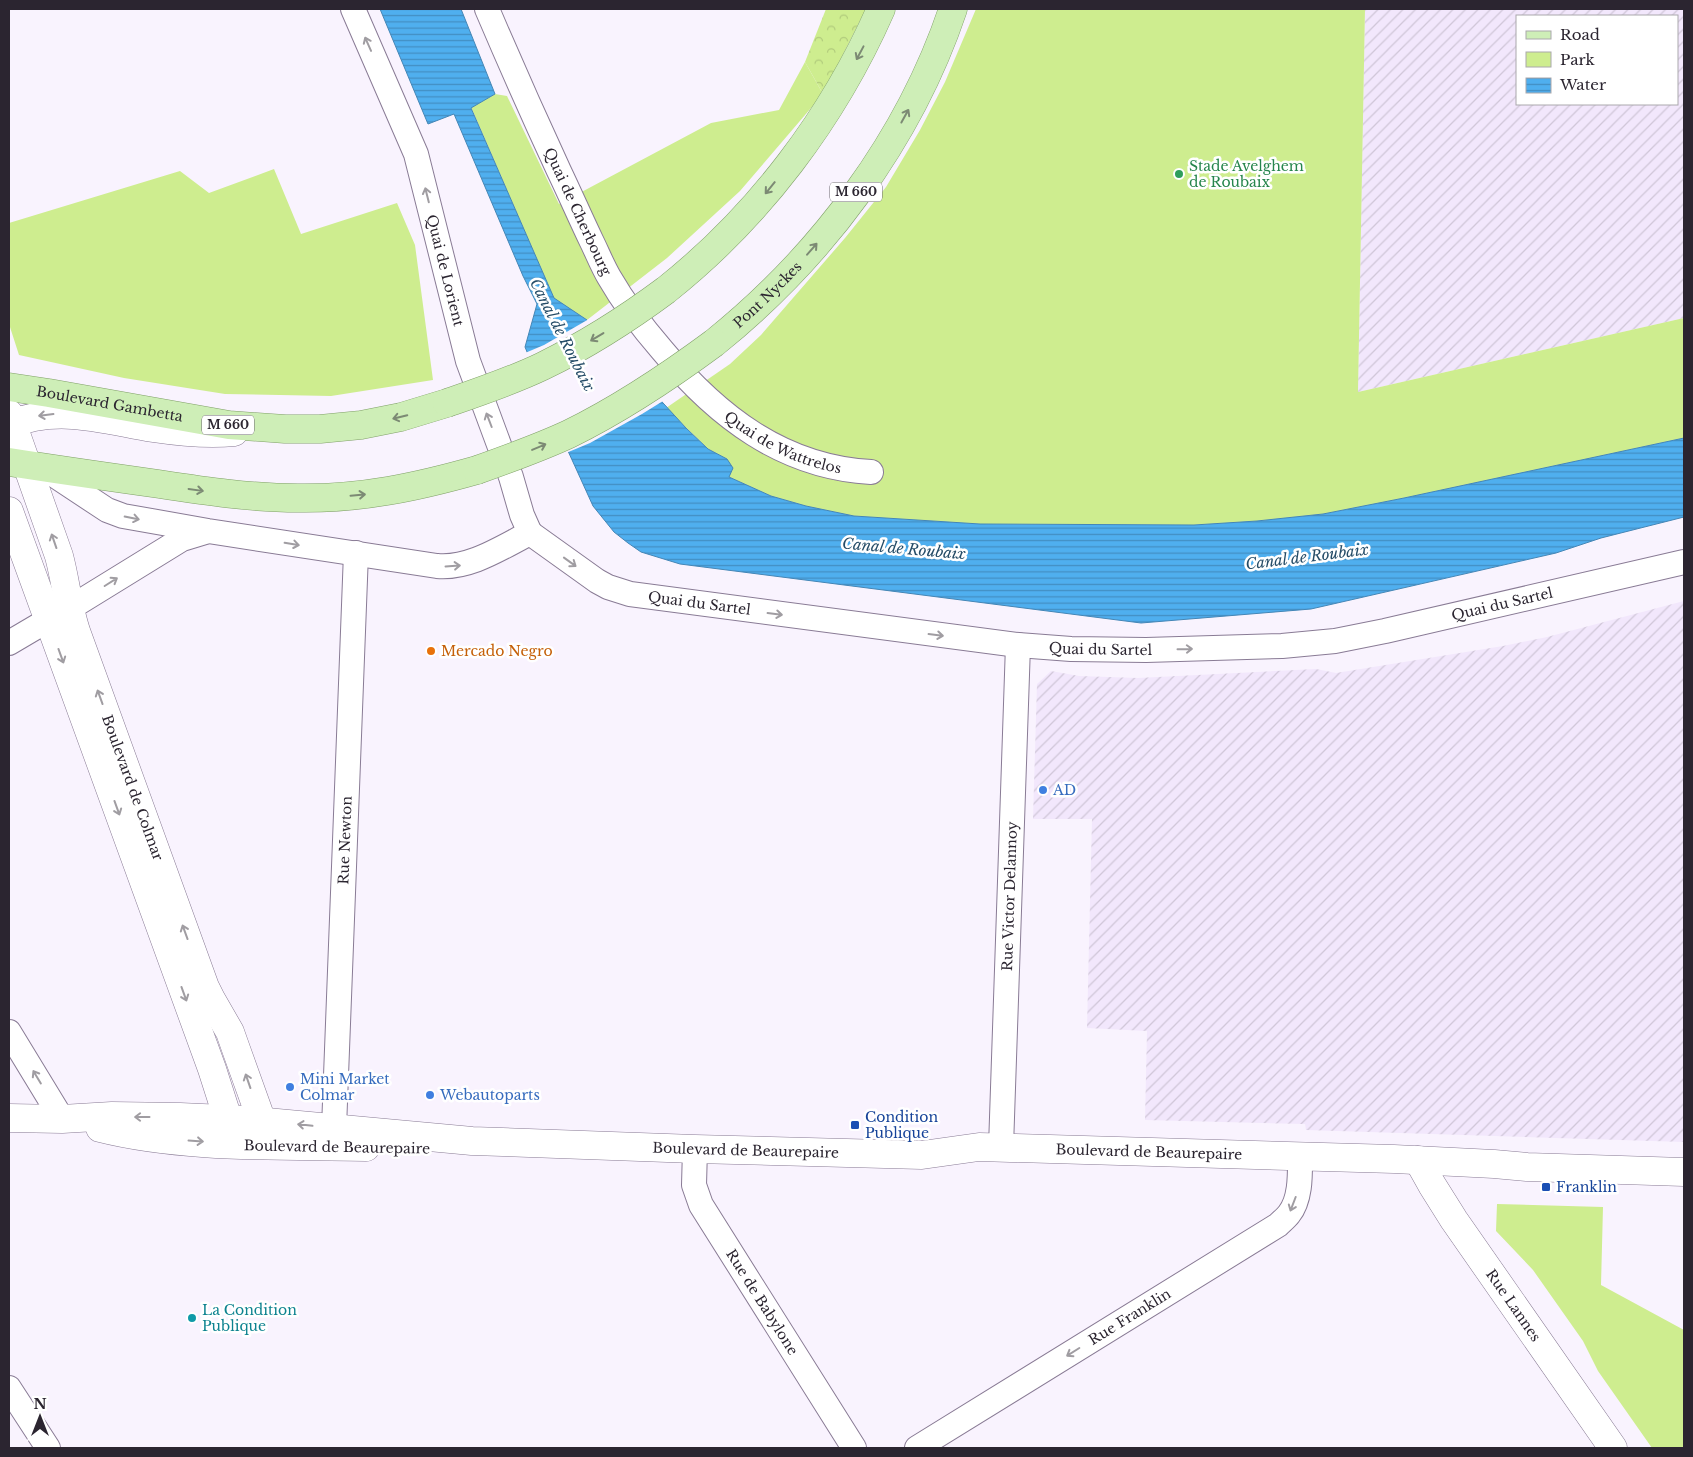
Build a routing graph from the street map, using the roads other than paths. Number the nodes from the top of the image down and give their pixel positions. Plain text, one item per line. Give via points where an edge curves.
1 (353, 9) edge
2 (487, 9) edge
3 (881, 9) edge
4 (953, 9) edge
5 (9, 387) edge
6 (703, 395) joint
7 (10, 421) edge
8 (268, 428) junction
9 (26, 465) edge
10 (871, 472) dead end
11 (9, 511) edge
12 (208, 531) junction
13 (530, 533) junction
14 (356, 553) junction
15 (1684, 562) edge
16 (59, 614) junction
17 (9, 643) edge
18 (1018, 645) junction
19 (9, 1032) edge
20 (9, 1118) edge
21 (62, 1119) junction
22 (228, 1119) junction
23 (334, 1128) junction
24 (263, 1133) junction
25 (236, 1144) junction
26 (615, 1147) junction
27 (1001, 1148) junction
28 (696, 1150) junction
29 (1300, 1156) junction
30 (1418, 1160) junction
31 (1684, 1172) edge
32 (12, 1402) edge
33 (48, 1448) edge
34 (854, 1448) edge
35 (918, 1448) edge
36 (1613, 1448) edge

13 -> 1 street, Quai de Lorient via 468,362 416,154
2 - 6 street, Quai de Cherbourg via 607,275 635,318
3 -> 8 main road, Boulevard Gambetta / M 660, bridge via 846,80 799,152 743,219 710,253 666,290 603,333 542,367 447,404 361,425 320,429
9 -> 4 main road, Pont Nyckes / M 660, bridge via 223,493 299,498 354,496 399,490 477,470 554,441 653,386 714,343 783,282 817,244 881,156 921,86
5 - 8 main road, Boulevard Gambetta / M 660 via 229,425
6 - 10 street, Quai de Wattrelos via 739,425 780,449 833,467
8 -> 7 main road via 198,433 70,414
7 - 9 main road, Boulevard de Colmar
9 -> 12 street via 116,514
16 -> 9 main road, Boulevard de Colmar via 65,578
11 - 16 main road, Boulevard de Colmar
12 -> 14 street
16 -> 12 street via 182,539
14 -> 13 street via 449,567 469,562
13 -> 18 street, Quai du Sartel via 597,581 630,594
14 - 23 street, Rue Newton
18 -> 15 street, Quai du Sartel via 1146,650 1335,641
16 - 17 street
16 -> 22 main road, Boulevard de Colmar
24 -> 16 main road, Boulevard de Colmar via 230,1032 202,978 77,634
18 - 27 street, Rue Victor Delannoy
21 -> 19 street
20 - 21 main road, Boulevard de Beaurepaire
22 -> 21 main road, Boulevard de Beaurepaire via 122,1116
21 -> 25 main road, Boulevard de Beaurepaire via 147,1137
22 - 24 main road, Boulevard de Beaurepaire
22 - 25 main road, Boulevard de Colmar
23 -> 24 main road, Boulevard de Beaurepaire
23 - 26 main road, Boulevard de Beaurepaire via 472,1141
24 - 25 main road, Boulevard de Beaurepaire
24 - 26 main road, Boulevard de Beaurepaire via 477,1150
26 - 28 main road, Boulevard de Beaurepaire
27 - 28 main road, Boulevard de Beaurepaire via 974,1147 922,1155
27 - 29 main road, Boulevard de Beaurepaire
28 - 34 street, Rue de Babylone via 694,1185 701,1205
29 - 30 main road, Boulevard de Beaurepaire
29 -> 35 street, Rue Franklin via 1296,1200 1290,1213 1278,1224
30 - 31 main road, Boulevard de Beaurepaire
30 - 36 main road, Rue Lannes via 1454,1220
32 - 33 street

